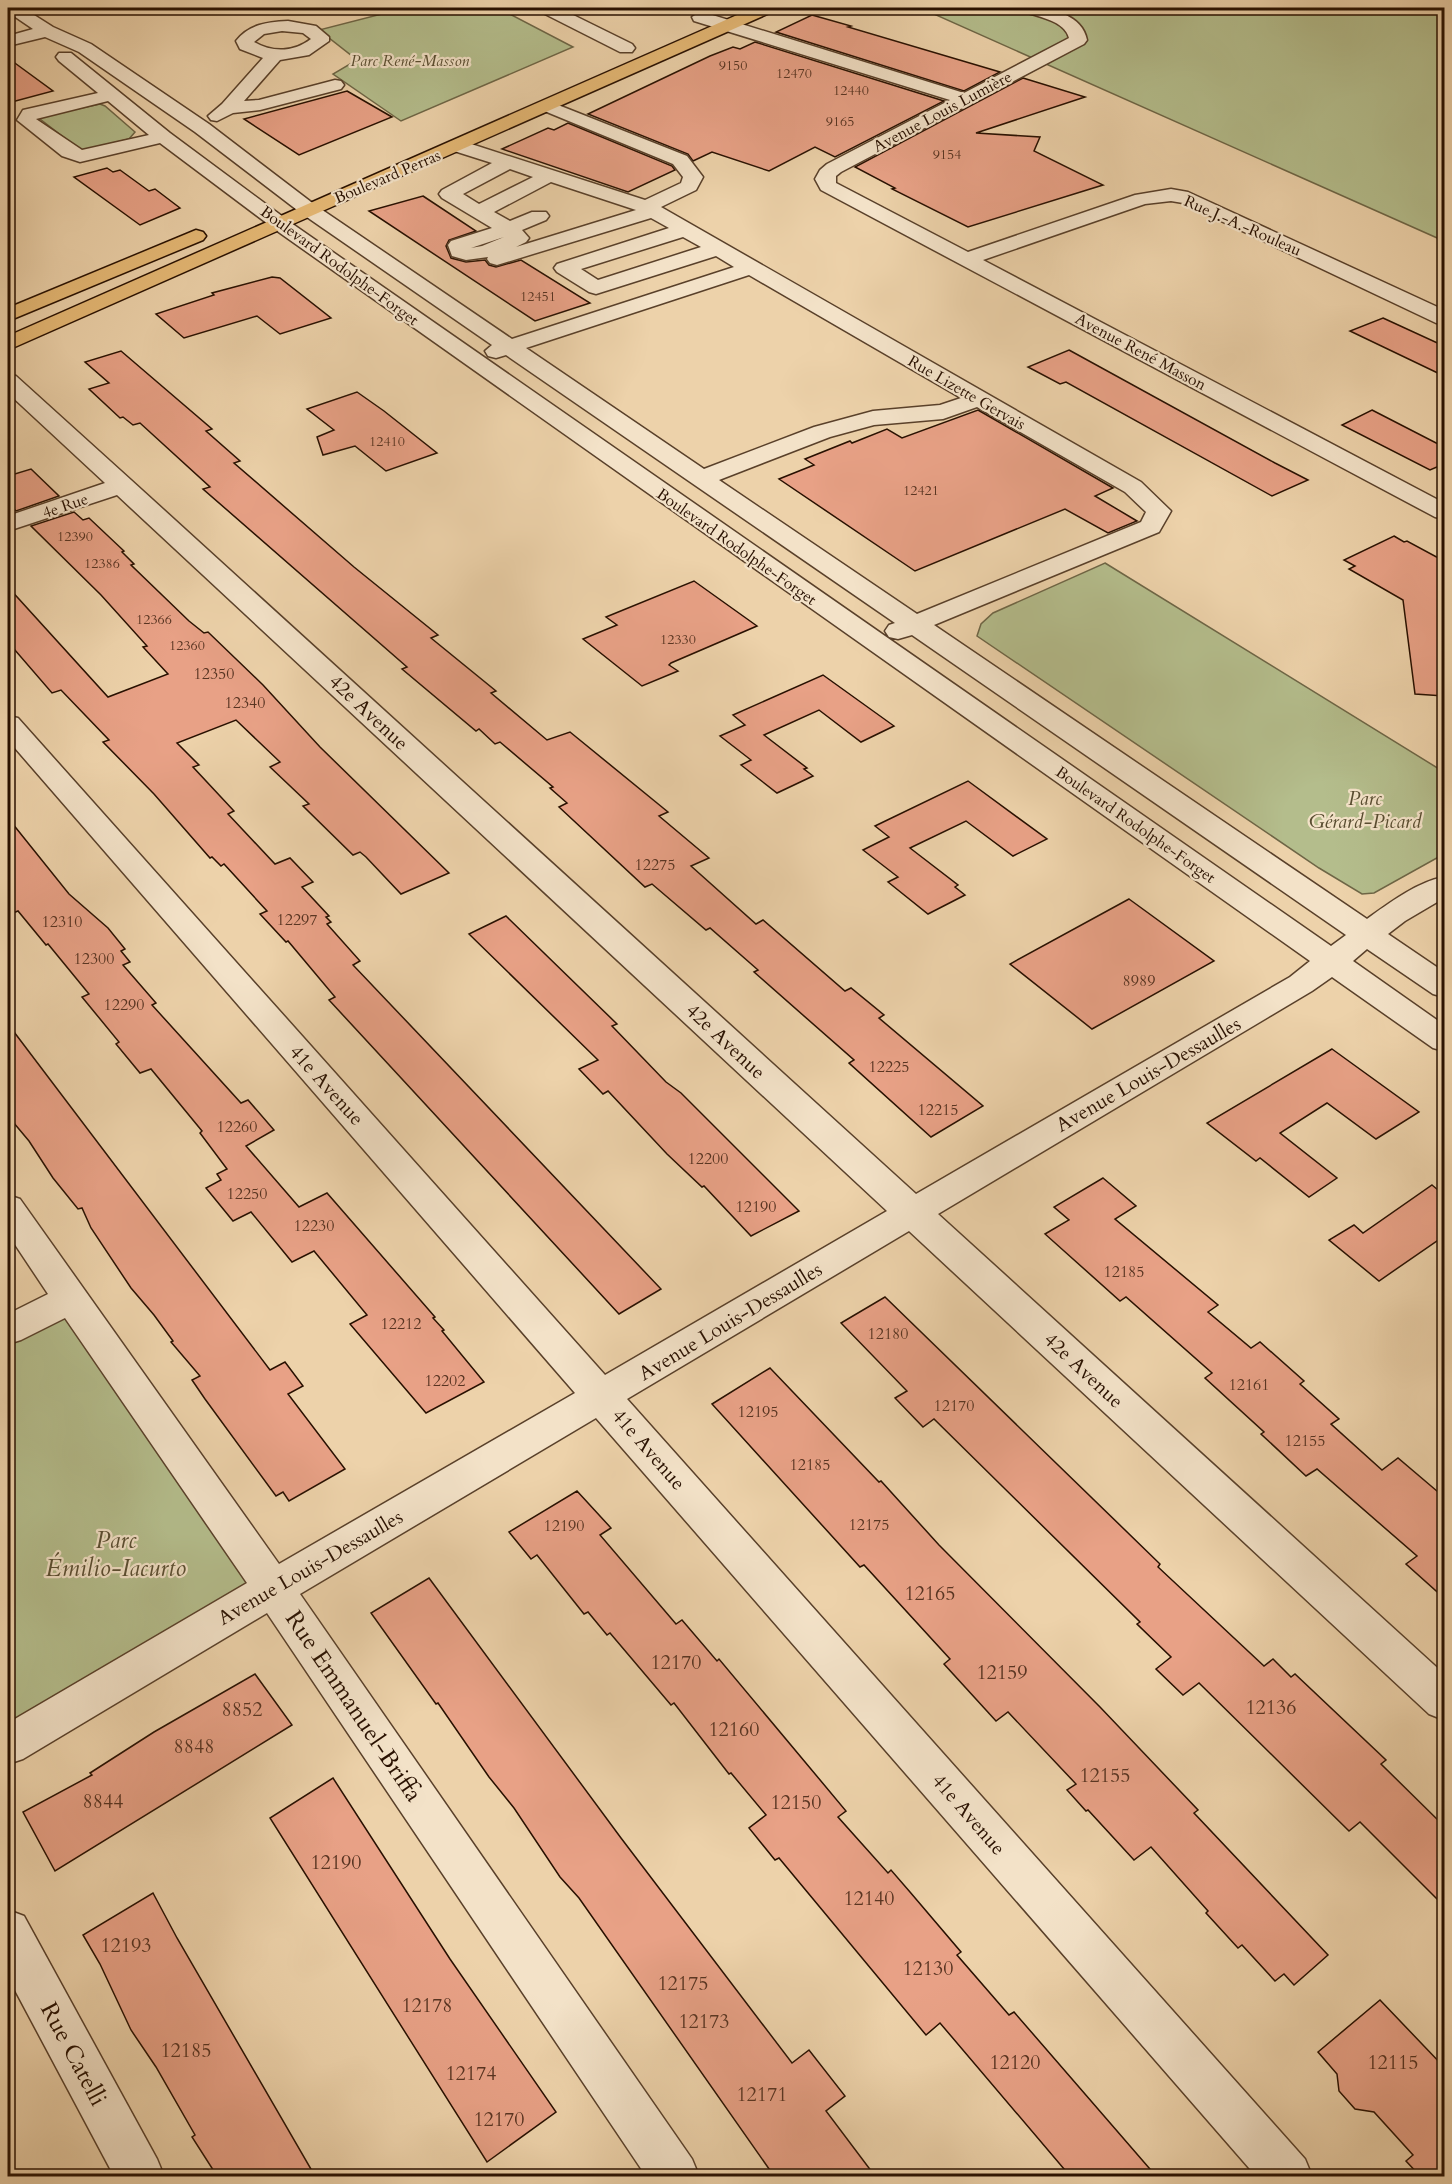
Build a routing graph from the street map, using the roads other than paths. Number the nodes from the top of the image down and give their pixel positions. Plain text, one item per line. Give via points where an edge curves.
1 (13, 8) edge
2 (547, 8) edge
3 (766, 8) edge
4 (1031, 8) edge
5 (725, 16) edge
6 (694, 19) dead end
7 (47, 31) junction
8 (646, 39) dead end
9 (8, 41) edge
10 (626, 48) junction
11 (274, 56) dead end
12 (603, 58) dead end
13 (320, 61) dead end
14 (255, 76) junction
15 (335, 85) dead end
16 (110, 95) junction
17 (514, 96) dead end
18 (963, 98) junction
19 (548, 106) junction
20 (228, 108) junction
21 (202, 128) junction
22 (163, 137) junction
23 (458, 146) junction
24 (509, 162) junction
25 (549, 176) junction
26 (590, 189) junction
27 (836, 191) joint
28 (301, 197) junction
29 (624, 200) junction
30 (650, 209) junction
31 (478, 212) junction
32 (269, 215) junction
33 (233, 220) dead end
34 (546, 220) junction
35 (212, 229) dead end
36 (684, 230) junction
37 (508, 233) junction
38 (717, 249) junction
39 (966, 259) junction
40 (751, 268) junction
41 (596, 288) junction
42 (630, 308) junction
43 (8, 315) edge
44 (1444, 318) edge
45 (8, 344) edge
46 (511, 346) junction
47 (471, 359) junction
48 (8, 381) edge
49 (978, 399) junction
50 (797, 415) dead end
51 (822, 432) junction
52 (702, 478) junction
53 (123, 485) junction
54 (1444, 512) edge
55 (8, 524) edge
56 (914, 624) junction
57 (874, 642) junction
58 (8, 723) edge
59 (1444, 886) edge
60 (1367, 935) junction
61 (1333, 962) junction
62 (1444, 987) edge
63 (1444, 1040) edge
64 (8, 1208) edge
65 (913, 1212) junction
66 (70, 1299) junction
67 (8, 1330) edge
68 (603, 1397) junction
69 (273, 1588) junction
70 (1444, 1701) edge
71 (8, 1745) edge
72 (8, 1932) edge
73 (140, 2176) edge
74 (675, 2176) edge
75 (1288, 2176) edge

1 - 7 street, Boulevard Rodolphe-Forget
2 - 10 street
3 - 5 main road, Boulevard Perras
4 - 18 street, Avenue Louis Lumière via 1070,24 1078,40
5 - 6 main road, Boulevard Perras
5 - 18 street
5 - 19 main road, Boulevard Perras
7 - 9 street
7 - 16 street, Boulevard Rodolphe-Forget via 61,53
7 - 21 street, Boulevard Rodolphe-Forget via 85,48
8 - 10 main road
10 - 12 main road
11 - 14 street
13 - 14 street
14 - 20 street
15 - 20 street via 260,105
16 - 22 street, Boulevard Rodolphe-Forget
16 - 22 street via 34,112 26,120 80,156
17 - 19 main road
18 - 27 street, Avenue Louis Lumière via 834,168 825,179
19 - 23 main road, Boulevard Perras
19 - 30 street via 680,160 693,177 689,186
20 - 21 street
21 - 28 street, Boulevard Rodolphe-Forget
22 - 32 street, Boulevard Rodolphe-Forget
23 - 24 street, Rue Lizette Gervais
23 - 28 main road, Boulevard Perras
24 - 25 street, Rue Lizette Gervais
24 - 31 street via 449,194
25 - 26 street, Rue Lizette Gervais
25 - 31 street
26 - 29 street, Rue Lizette Gervais
26 - 34 street via 564,202
27 - 39 street, Avenue René Masson
28 - 32 main road, Boulevard Perras
28 - 46 street, Boulevard Rodolphe-Forget
29 - 30 street, Rue Lizette Gervais
29 - 34 street
30 - 36 street, Rue Lizette Gervais
30 - 37 street via 509,257 470,263 447,256 444,250 445,246 486,232
31 - 37 street
32 - 33 main road, Boulevard Perras
32 - 45 main road, Boulevard Perras
32 - 47 street, Boulevard Rodolphe-Forget
34 - 37 street
35 - 43 main road
36 - 38 street, Rue Lizette Gervais
36 - 41 street via 564,268
38 - 40 street, Rue Lizette Gervais
38 - 41 street
39 - 44 street, Rue J.-A.-Rouleau via 1142,199 1171,195 1196,202
39 - 54 street, Avenue René Masson
40 - 42 street
40 - 49 street, Rue Lizette Gervais
41 - 42 street
42 - 46 street
46 - 47 street
46 - 52 street, Boulevard Rodolphe-Forget
47 - 57 street, Boulevard Rodolphe-Forget
48 - 53 street, 42e Avenue
49 - 51 street via 943,412 873,417
49 - 56 street, Rue Lizette Gervais via 1133,487 1159,511 1150,527
50 - 51 street
51 - 52 street
52 - 56 street, Boulevard Rodolphe-Forget
53 - 55 street, 4e Rue
53 - 65 street, 42e Avenue
56 - 57 street, Rue Lizette Gervais
56 - 60 street, Boulevard Rodolphe-Forget
57 - 61 street, Boulevard Rodolphe-Forget
58 - 68 street, 41e Avenue
59 - 60 street, Avenue Louis-Dessaulles via 1394,914
60 - 61 street, Avenue Louis-Dessaulles
60 - 62 street, Boulevard Rodolphe-Forget
61 - 63 street, Boulevard Rodolphe-Forget
61 - 65 street, Avenue Louis-Dessaulles
64 - 66 street, Rue Emmanuel-Briffa
65 - 68 street, Avenue Louis-Dessaulles
65 - 70 street, 42e Avenue
66 - 67 street
66 - 69 street, Rue Emmanuel-Briffa
68 - 69 street, Avenue Louis-Dessaulles
68 - 75 street, 41e Avenue
69 - 71 street, Avenue Louis-Dessaulles
69 - 74 street, Rue Emmanuel-Briffa
72 - 73 street, Rue Catelli

